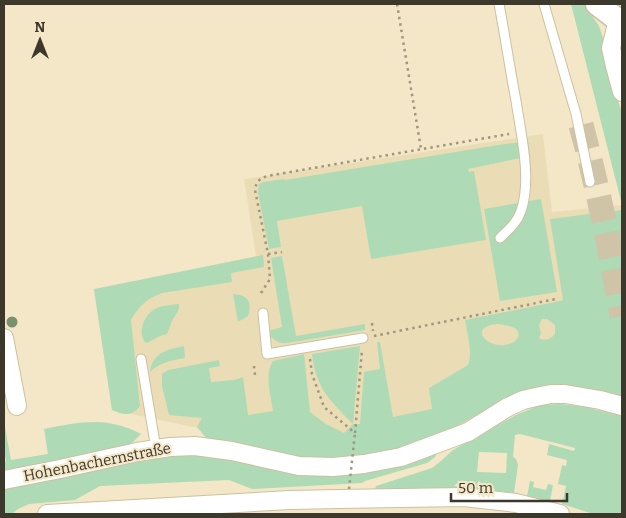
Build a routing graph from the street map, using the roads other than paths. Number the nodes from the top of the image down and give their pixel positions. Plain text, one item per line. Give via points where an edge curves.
1 (499, 4) edge
2 (544, 4) edge
3 (597, 4) edge
4 (620, 22) edge
5 (622, 92) edge
6 (590, 182) dead end
7 (500, 238) dead end
8 (263, 313) dead end
9 (4, 338) edge
10 (363, 338) road end
11 (141, 359) dead end
12 (17, 406) dead end
13 (622, 406) edge
14 (156, 449) junction
15 (4, 480) edge
16 (342, 501) edge
17 (241, 508) edge
18 (157, 511) edge
19 (77, 513) edge
20 (47, 514) edge
21 (560, 514) edge

1 - 7 lane via 525,170 522,209 516,222
2 - 6 lane via 576,114
3 - 4 street
4 - 5 street via 612,48
8 - 10 lane via 267,354
9 - 12 street
11 - 14 lane
13 - 14 street, Hohenbachernstraße via 566,394 536,397 508,407 468,432 401,457 333,467 299,466 232,450 195,446
14 - 15 street, Hohenbachernstraße
16 - 17 street
16 - 21 street via 464,497 516,503
17 - 18 street
18 - 19 street
19 - 20 street

